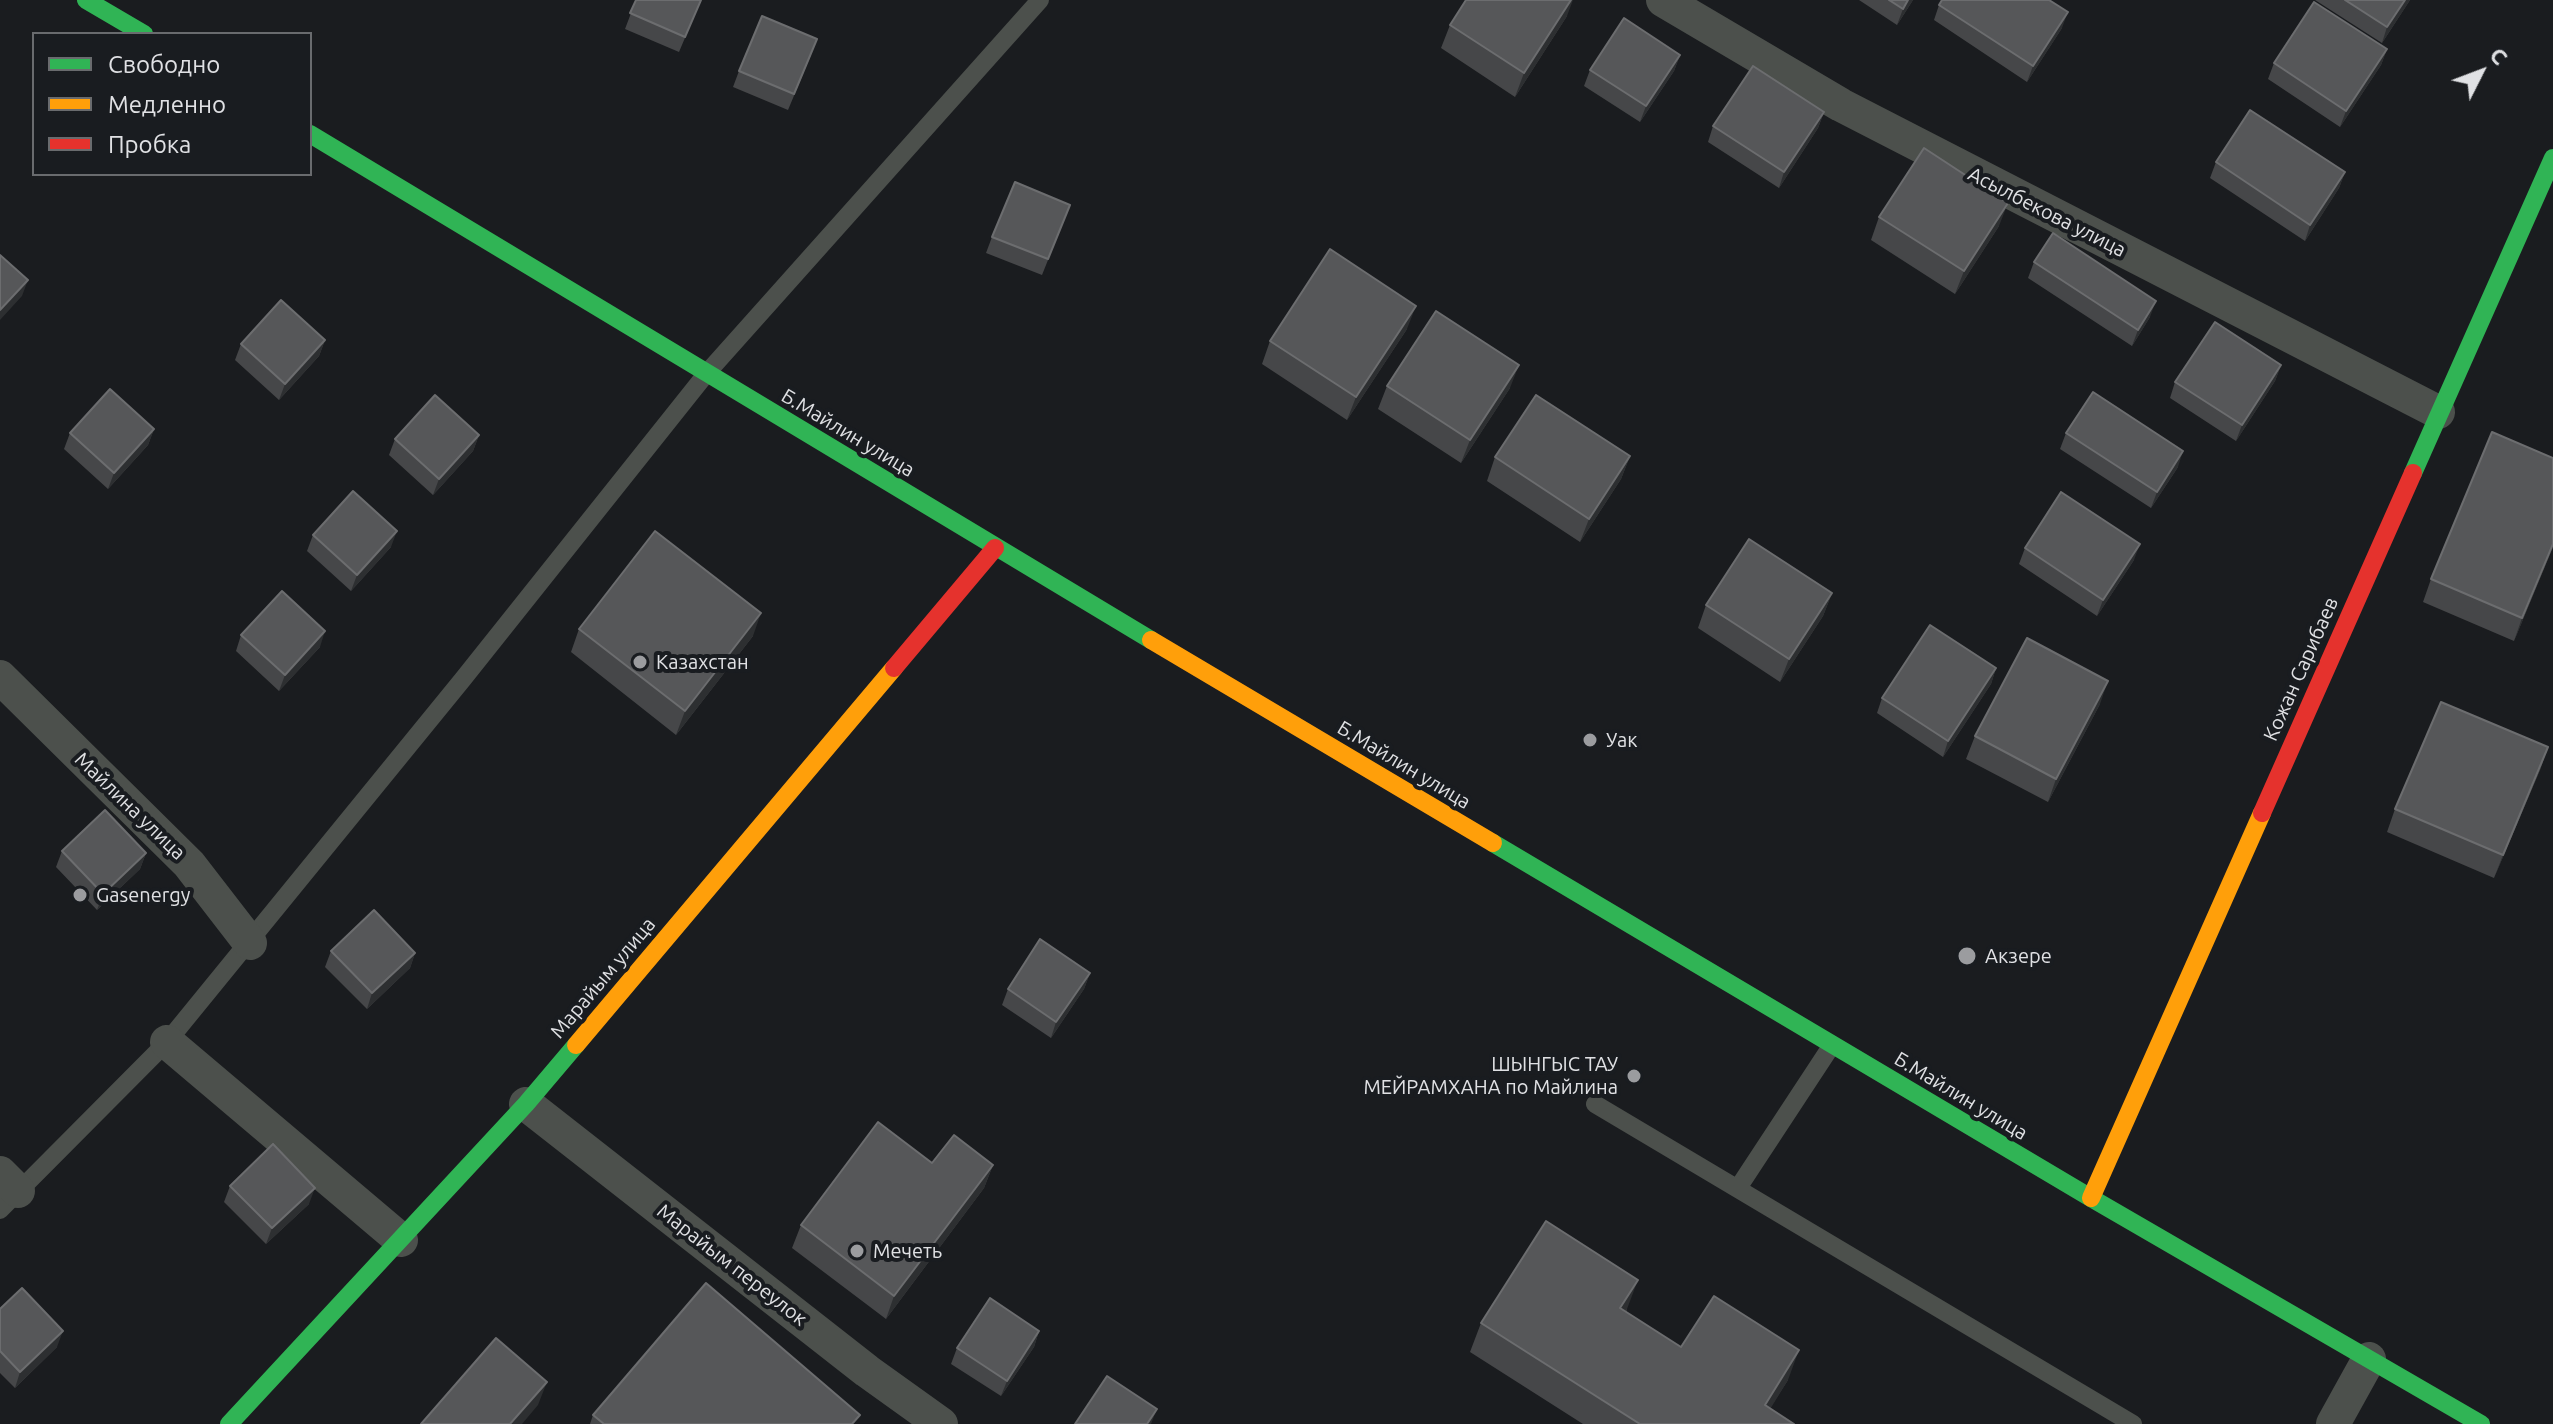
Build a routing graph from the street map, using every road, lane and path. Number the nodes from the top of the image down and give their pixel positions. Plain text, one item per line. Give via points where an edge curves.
1 (86, 0) edge
2 (1040, 0) edge
3 (1663, 0) edge
4 (141, 32) edge
5 (312, 135) edge
6 (2553, 158) edge
7 (706, 374) junction
8 (2438, 412) junction
9 (995, 548) junction
10 (0, 677) edge
11 (250, 943) junction
12 (167, 1042) junction
13 (1832, 1045) junction
14 (526, 1104) junction
15 (1595, 1104) dead end
16 (1738, 1188) junction
17 (6, 1192) edge
18 (2091, 1198) junction
19 (401, 1240) junction
20 (2369, 1359) junction
21 (229, 1424) edge
22 (941, 1424) edge
23 (2133, 1424) edge
24 (2333, 1424) edge
25 (2481, 1424) edge

1 - 4 street
2 - 7 lane
3 - 8 street, Асылбекова улица via 1841,105
5 - 7 street, Б.Майлин улица
6 - 8 street, Кожан Сарибаев
7 - 9 street, Б.Майлин улица
7 - 11 lane
8 - 18 street, Кожан Сарибаев
9 - 13 street, Б.Майлин улица
9 - 14 street, Марайым улица
10 - 11 street, Майлина улица via 189,864
11 - 12 lane
12 - 17 lane
12 - 19 street
13 - 16 lane
13 - 18 street, Б.Майлин улица
14 - 19 street, Марайым улица
14 - 22 street, Марайым переулок
15 - 16 lane
16 - 23 lane
18 - 20 street, Б.Майлин улица
19 - 21 street, Марайым улица
20 - 24 street
20 - 25 street, Б.Майлин улица

